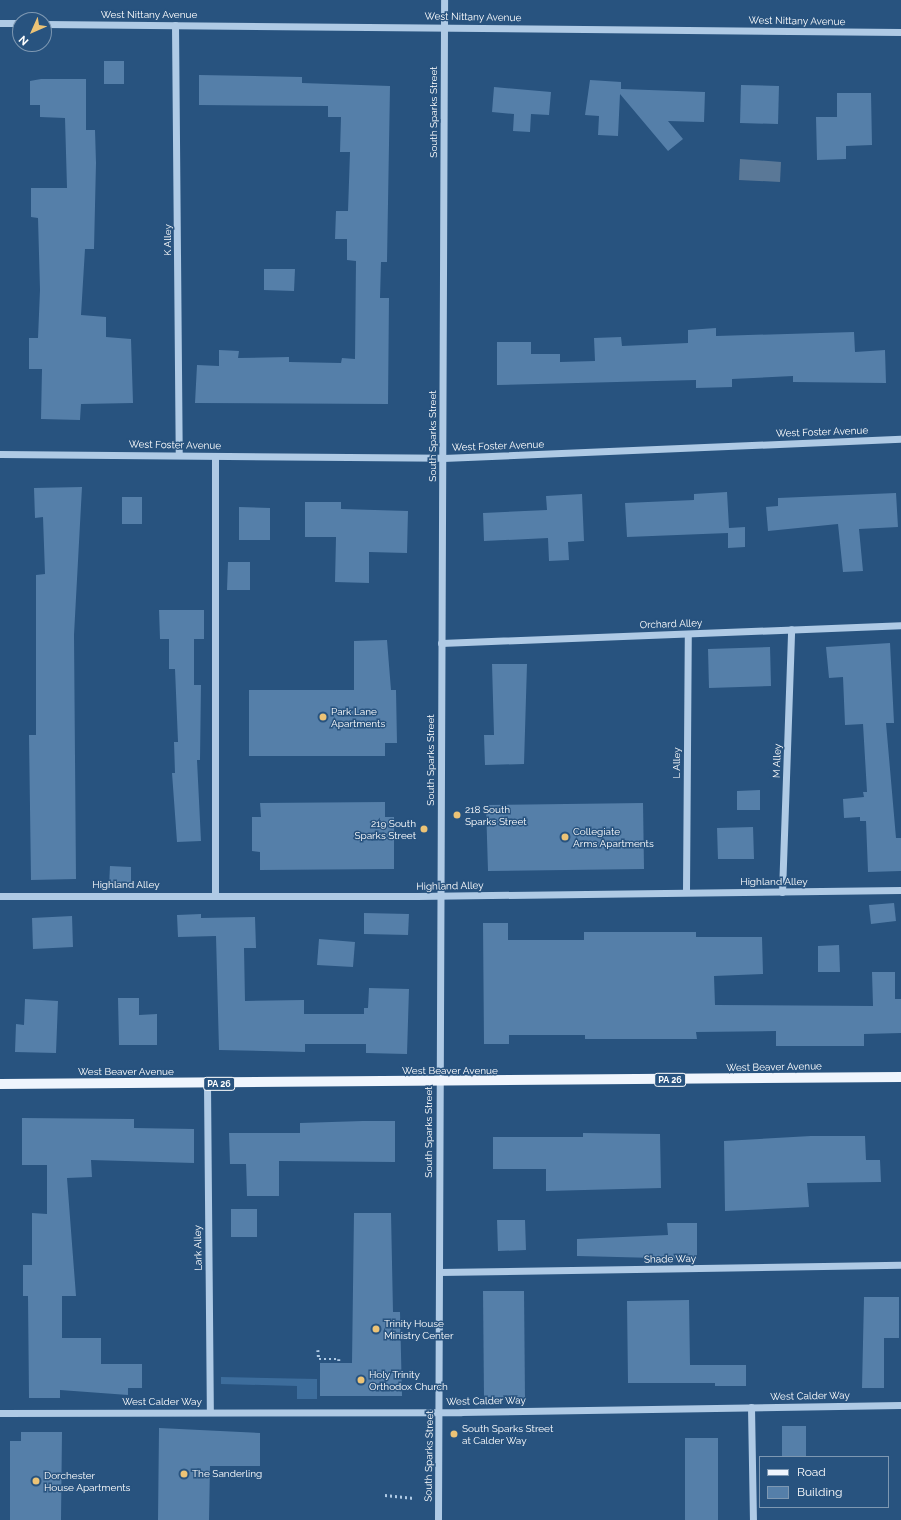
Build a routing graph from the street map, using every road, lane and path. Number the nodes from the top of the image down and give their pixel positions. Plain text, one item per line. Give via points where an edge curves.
1 (444, 0) edge
2 (0, 23) edge
3 (12, 24) edge
4 (52, 24) edge
5 (175, 25) junction
6 (444, 26) junction
7 (901, 32) edge
8 (901, 439) edge
9 (0, 454) edge
10 (180, 455) junction
11 (215, 456) junction
12 (443, 458) junction
13 (901, 625) edge
14 (791, 629) junction
15 (688, 634) junction
16 (441, 643) junction
17 (901, 890) edge
18 (686, 892) junction
19 (782, 892) junction
20 (215, 895) junction
21 (0, 896) edge
22 (440, 896) junction
23 (901, 1077) edge
24 (439, 1083) junction
25 (0, 1084) edge
26 (207, 1084) junction
27 (901, 1265) edge
28 (439, 1272) junction
29 (318, 1350) dead end
30 (339, 1363) dead end
31 (901, 1405) edge
32 (751, 1407) junction
33 (210, 1411) junction
34 (439, 1412) junction
35 (0, 1413) edge
36 (385, 1495) dead end
37 (414, 1498) dead end
38 (438, 1520) edge
39 (753, 1520) edge

1 - 6 street, South Sparks Street
2 - 3 street
4 - 5 street, West Nittany Avenue
5 - 6 street, West Nittany Avenue
5 - 10 street, K Alley
6 - 7 street, West Nittany Avenue
6 - 12 street, South Sparks Street
8 - 12 street, West Foster Avenue
9 - 10 street, West Foster Avenue
10 - 11 street, West Foster Avenue
11 - 12 street, West Foster Avenue
11 - 20 street
12 - 16 street, South Sparks Street
13 - 14 street, Orchard Alley
14 - 15 street, Orchard Alley
14 - 19 street, M Alley
15 - 16 street, Orchard Alley
15 - 18 street, L Alley
16 - 22 street, South Sparks Street
17 - 19 street, Highland Alley
18 - 19 street, Highland Alley
18 - 22 street, Highland Alley
20 - 21 street, Highland Alley
20 - 22 street, Highland Alley
22 - 24 street, South Sparks Street
23 - 24 main road, West Beaver Avenue / PA 26
24 - 26 main road, West Beaver Avenue / PA 26
24 - 28 street, South Sparks Street
25 - 26 main road, West Beaver Avenue / PA 26
26 - 33 street, Lark Alley
27 - 28 street, Shade Way
28 - 34 street, South Sparks Street
29 - 30 path via 318,1359 339,1359
31 - 32 street, West Calder Way
32 - 34 street, West Calder Way
32 - 39 street
33 - 34 street, West Calder Way
33 - 35 street, West Calder Way
34 - 38 street, South Sparks Street
36 - 37 path

